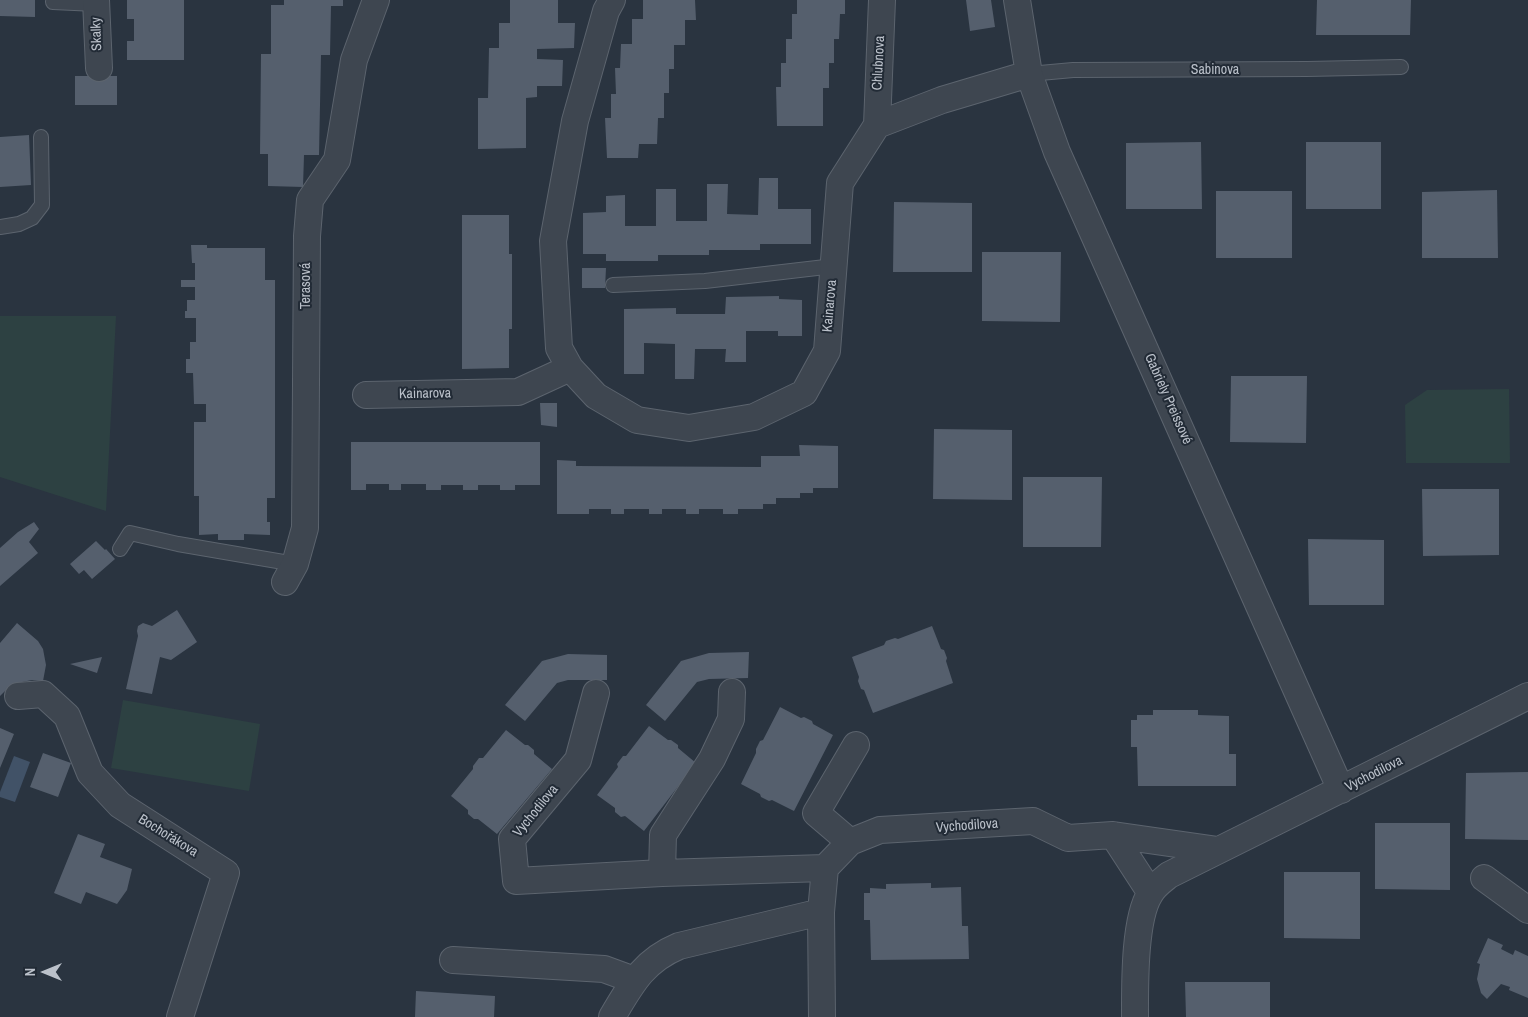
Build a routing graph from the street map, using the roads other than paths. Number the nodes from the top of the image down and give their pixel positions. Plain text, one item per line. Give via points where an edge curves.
1 (376, 0) edge
2 (612, 0) edge
3 (882, 0) edge
4 (1017, 0) edge
5 (52, 2) dead end
6 (96, 2) edge
7 (1401, 67) dead end
8 (99, 68) dead end
9 (1029, 74) junction
10 (877, 125) junction
11 (41, 137) dead end
12 (0, 227) edge
13 (834, 266) junction
14 (613, 286) dead end
15 (570, 368) junction
16 (366, 395) dead end
17 (120, 549) dead end
18 (290, 573) joint
19 (732, 692) dead end
20 (596, 693) dead end
21 (18, 696) dead end
22 (1528, 696) edge
23 (856, 745) dead end
24 (1341, 790) junction
25 (1113, 835) junction
26 (850, 842) junction
27 (1218, 850) junction
28 (825, 868) junction
29 (662, 872) junction
30 (1484, 878) dead end
31 (1150, 892) junction
32 (1528, 909) edge
33 (821, 912) junction
34 (453, 960) dead end
35 (634, 980) junction
36 (1132, 1014) edge
37 (180, 1017) edge
38 (612, 1017) edge
39 (822, 1017) edge

1 - 18 street, Terasová via 354,60 337,160 310,200 305,528
2 - 15 street, Kainarova via 606,11 575,122 553,241 559,348
3 - 10 street, Chlubnova
4 - 9 street, Gabriely Preissové
5 - 6 lane
6 - 8 street, Skalky
7 - 9 lane, Sabinova via 1072,70
9 - 10 street via 942,100
9 - 24 street, Gabriely Preissové via 1058,152
10 - 13 street, Kainarova via 840,183
11 - 12 lane via 42,205 32,218
13 - 14 lane via 705,281
13 - 15 street, Kainarova via 827,351 804,393 754,417 689,428 637,420 596,396
15 - 16 street, Kainarova via 518,392
17 - 18 lane via 130,533
19 - 29 street via 731,719 712,759 663,835
20 - 29 street, Vychodilova via 578,760 512,839 516,882
21 - 37 street, Bochořákova via 43,694 67,716 90,773 120,806 226,872
22 - 24 street, Vychodilova
23 - 26 street via 816,813
24 - 27 street, Vychodilova
25 - 26 street, Vychodilova via 1068,838 1033,821 880,830
25 - 27 street, Vychodilova
25 - 31 street
26 - 28 street, Vychodilova
27 - 31 street, Vychodilova via 1169,875
28 - 29 street, Vychodilova
28 - 33 street
30 - 32 street
31 - 36 street, Vychodilova via 1142,910 1138,934
33 - 35 street via 679,946 648,964
33 - 39 street
34 - 35 street via 604,969
35 - 38 street

